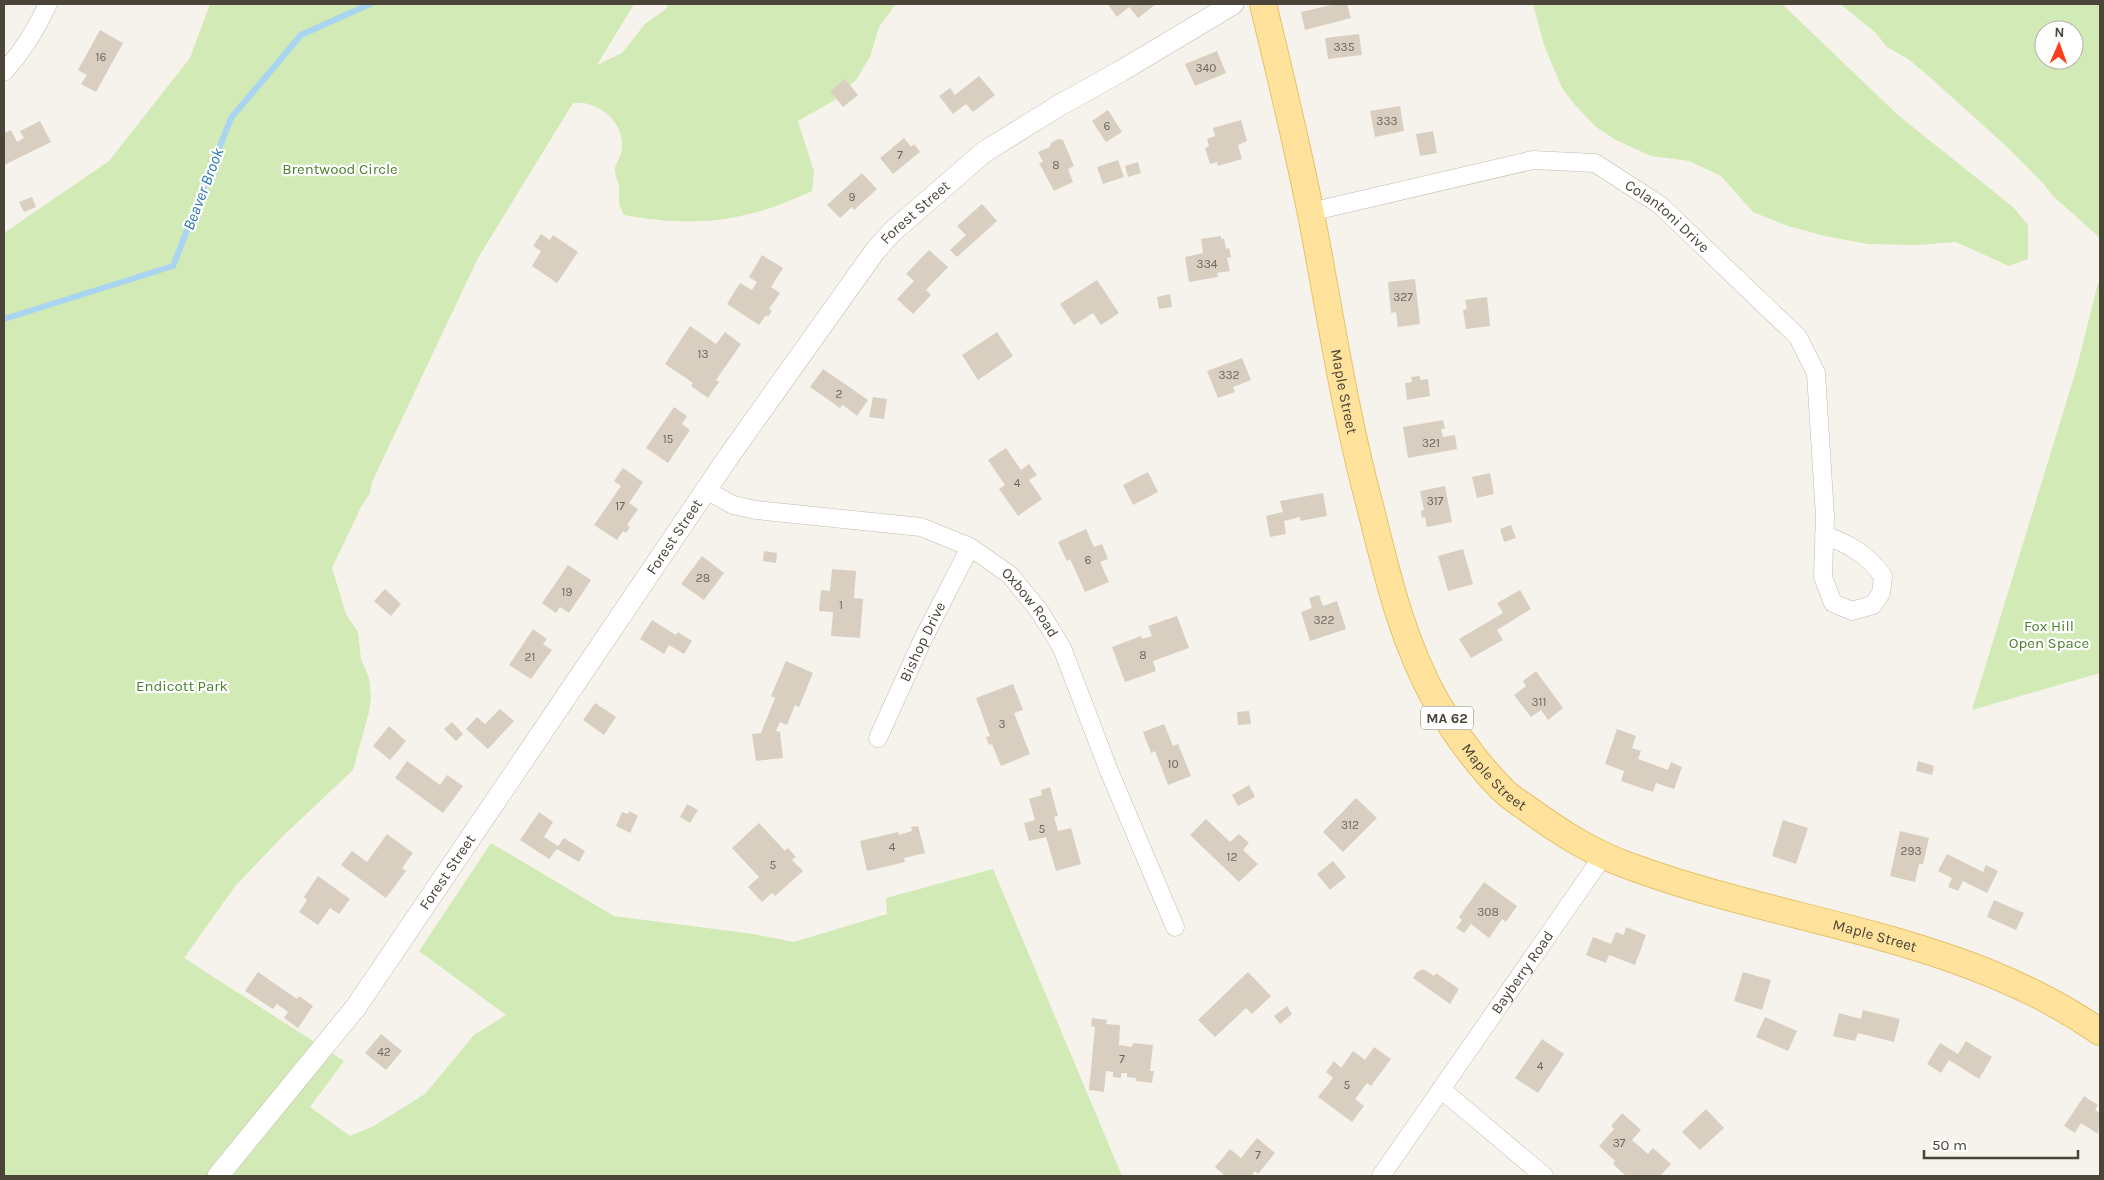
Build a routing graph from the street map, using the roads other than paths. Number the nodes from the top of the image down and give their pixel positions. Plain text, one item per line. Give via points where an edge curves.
1 (48, 4) edge
2 (1234, 4) edge
3 (1263, 4) edge
4 (4, 72) edge
5 (1310, 212) junction
6 (706, 490) junction
7 (1824, 535) dead end
8 (970, 547) junction
9 (878, 738) dead end
10 (1603, 856) junction
11 (1175, 927) dead end
12 (2100, 1032) edge
13 (1441, 1089) junction
14 (218, 1176) edge
15 (1381, 1176) edge
16 (1544, 1176) edge

1 - 4 street via 36,32
2 - 6 street, Forest Street via 984,152 892,232 874,251
3 - 5 main road, Maple Street / MA 62
5 - 7 street, Colantoni Drive via 1533,160 1595,163 1660,205 1798,338 1816,373
5 - 10 main road, Maple Street / MA 62 via 1358,462 1395,603 1414,658 1439,706 1471,752 1506,793 1558,831
6 - 8 street, Oxbow Road via 733,504 756,510 921,526
6 - 14 street, Forest Street via 356,1007
8 - 9 street, Bishop Drive
8 - 11 street, Oxbow Road via 1010,575 1040,612 1062,648 1109,771
10 - 12 main road, Maple Street / MA 62 via 1682,884 1913,945 1965,963 2031,992
10 - 13 street, Bayberry Road
13 - 15 street, Bayberry Road
13 - 16 street

